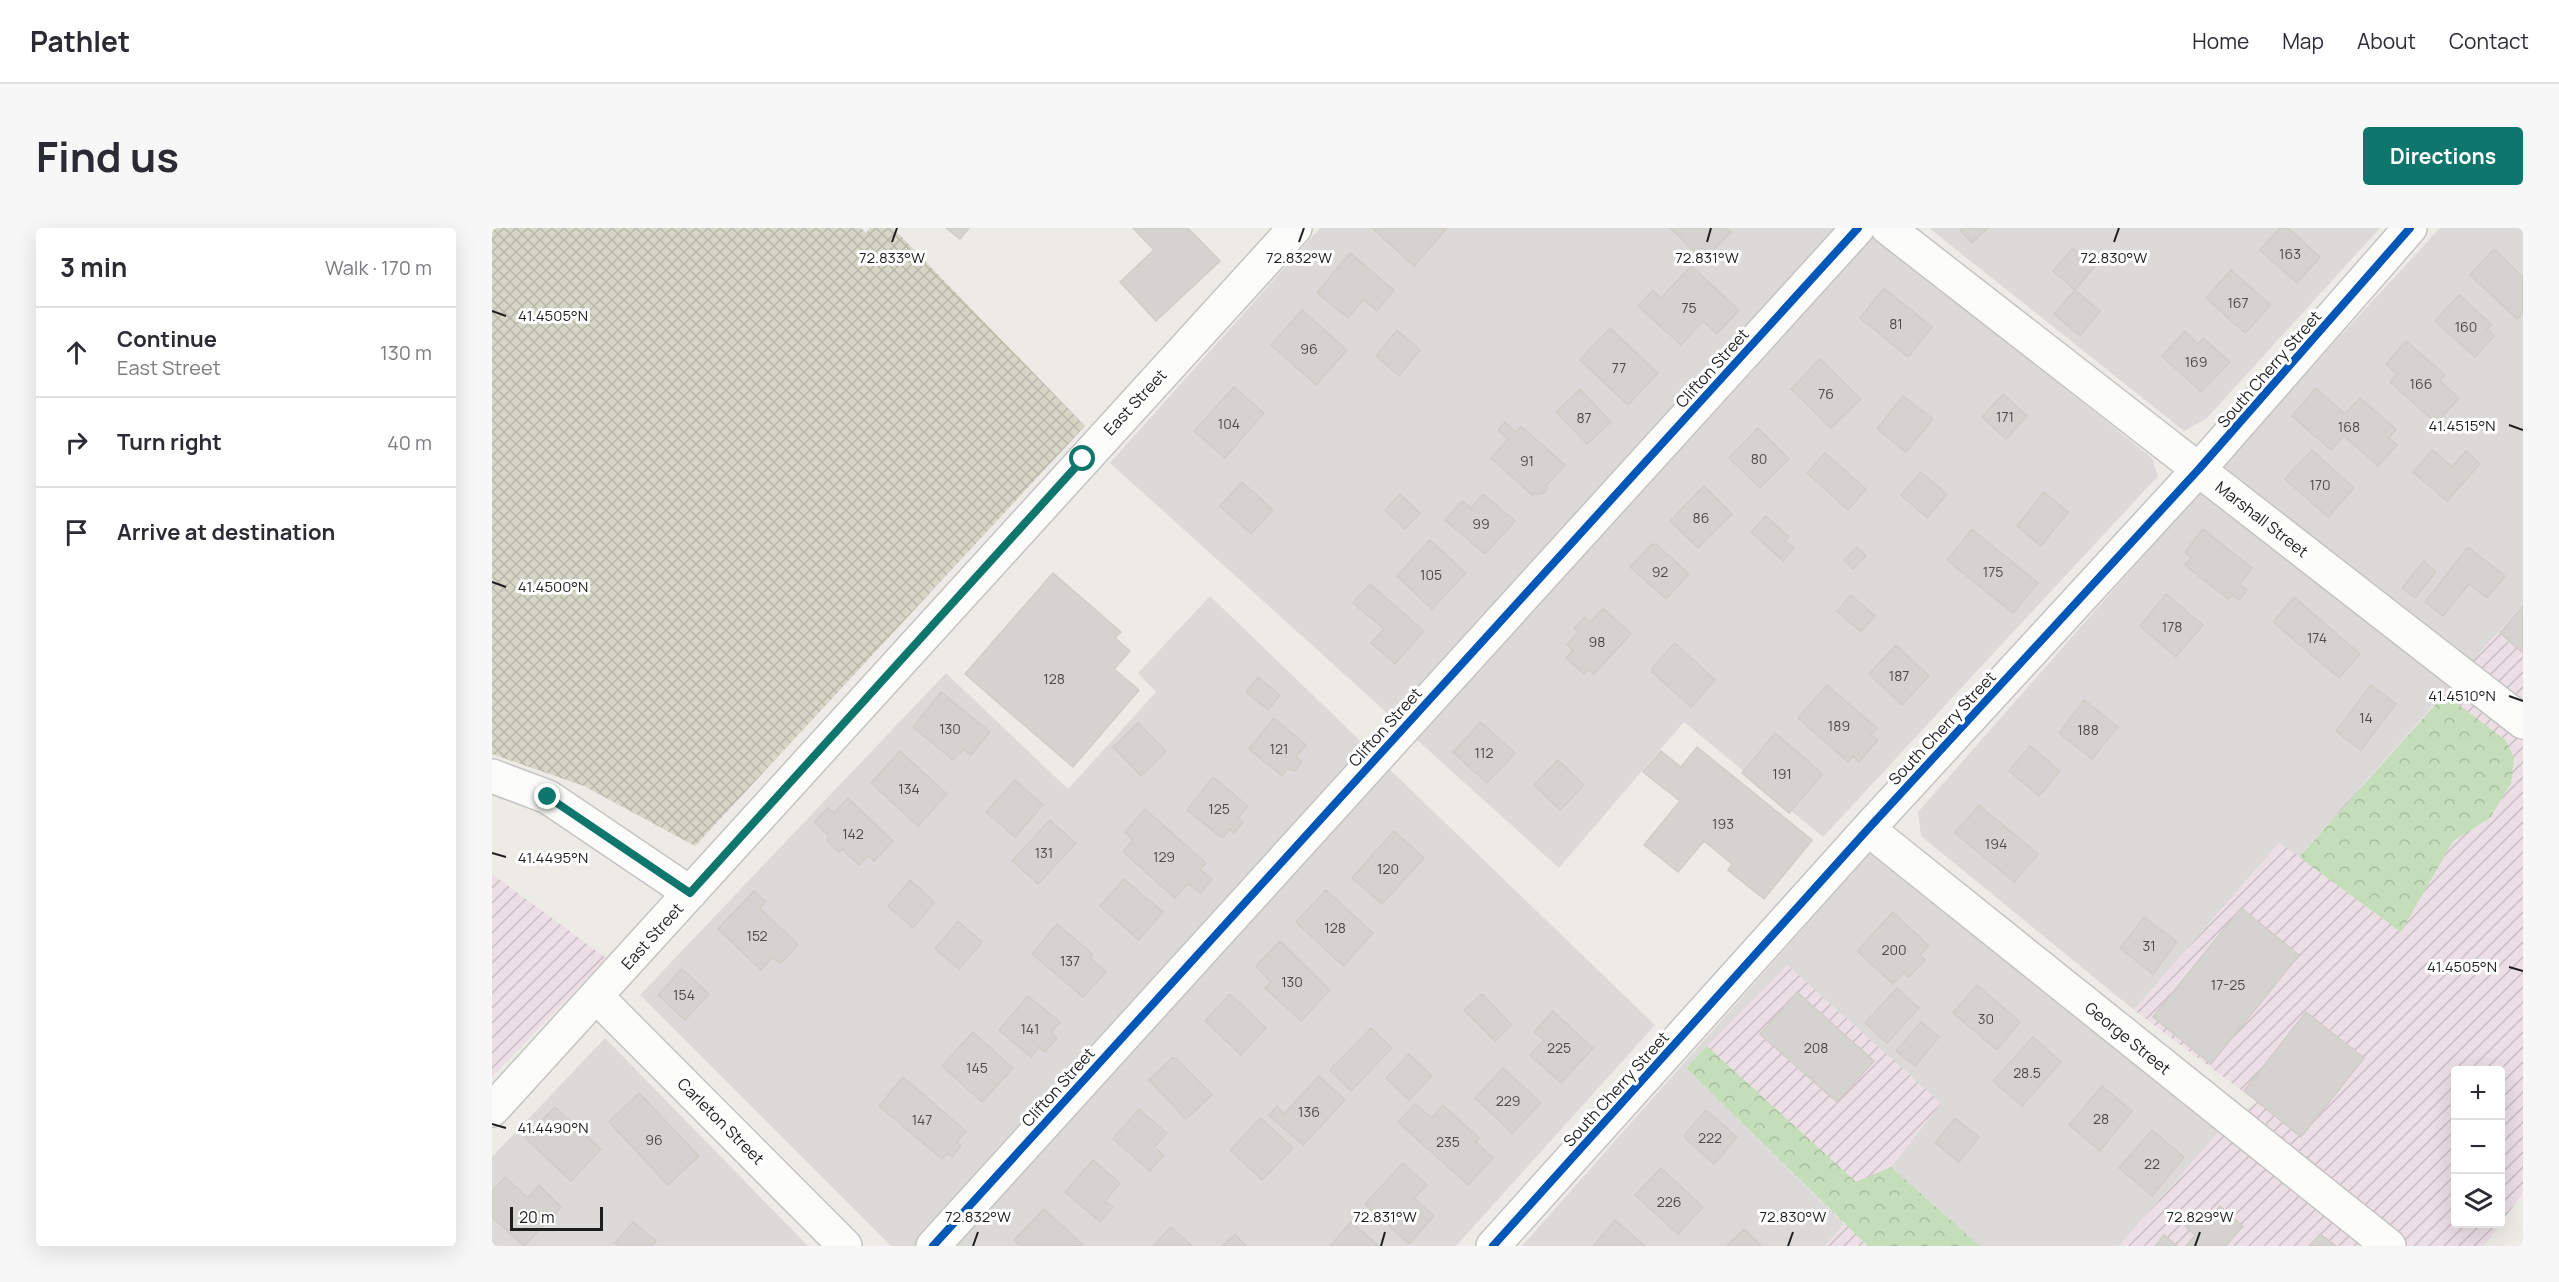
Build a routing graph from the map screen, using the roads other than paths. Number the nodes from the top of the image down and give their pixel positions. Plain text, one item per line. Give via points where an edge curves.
1 (1295, 228) edge
2 (1858, 228) edge
3 (1888, 228) edge
4 (2410, 228) edge
5 (2199, 469) junction
6 (2523, 722) edge
7 (492, 776) edge
8 (1868, 830) junction
9 (690, 893) junction
10 (597, 997) junction
11 (492, 1110) edge
12 (845, 1246) edge
13 (933, 1246) edge
14 (1493, 1246) edge
15 (2389, 1246) edge

1 - 9 street, East Street
2 - 13 street, Clifton Street
3 - 5 street, Marshall Street
4 - 5 street, South Cherry Street
5 - 6 street, Marshall Street
5 - 8 street, South Cherry Street
7 - 9 street via 548,797
8 - 14 street, South Cherry Street
8 - 15 street, George Street
9 - 10 street, East Street
10 - 11 street, East Street
10 - 12 street, Carleton Street

